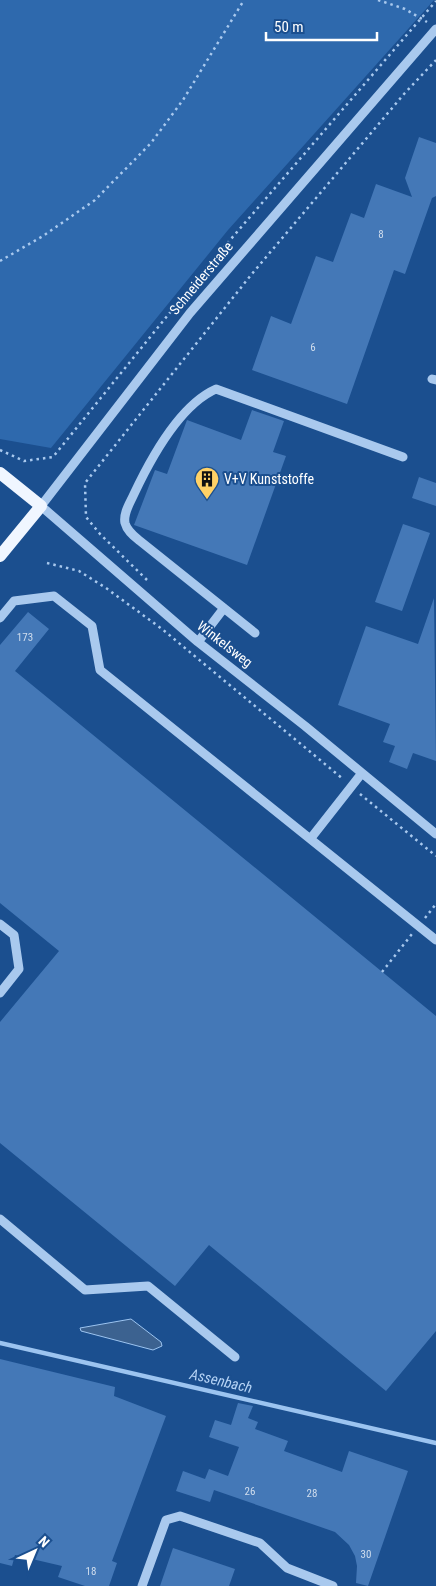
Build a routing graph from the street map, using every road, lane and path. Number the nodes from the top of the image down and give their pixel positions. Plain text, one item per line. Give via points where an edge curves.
1 (244, 0) edge
2 (378, 0) edge
3 (436, 1) edge
4 (420, 18) junction
5 (436, 29) edge
6 (436, 60) edge
7 (0, 260) edge
8 (0, 450) edge
9 (403, 456) dead end
10 (0, 473) edge
11 (40, 506) junction
12 (0, 556) edge
13 (47, 563) dead end
14 (148, 581) dead end
15 (224, 608) junction
16 (0, 618) edge
17 (255, 633) dead end
18 (198, 642) junction
19 (362, 773) junction
20 (352, 786) junction
21 (436, 834) edge
22 (310, 838) junction
23 (436, 856) edge
24 (436, 904) edge
25 (0, 924) edge
26 (419, 926) junction
27 (436, 940) edge
28 (382, 972) dead end
29 (0, 993) edge
30 (0, 1218) edge
31 (235, 1357) dead end
32 (142, 1586) edge
33 (333, 1586) edge

1 - 7 path via 184,100 151,143 95,200 43,236
2 - 4 path
3 - 4 path
4 - 5 path
4 - 8 path via 206,268 53,457 24,461
5 - 11 street, Schneiderstraße via 190,314
6 - 14 path via 251,275 86,483 86,516
9 - 15 street via 216,389 201,399 180,420 147,466 125,513 125,522 128,530 140,541
10 - 11 main road, Winkelsweg
11 - 12 main road, Schneiderstraße
11 - 18 street, Winkelsweg
13 - 20 path via 79,572 106,588 162,629
15 - 17 street
15 - 18 street
16 - 22 street via 14,601 54,596 92,626 100,670
18 - 19 street, Winkelsweg
19 - 20 street
19 - 21 street, Winkelsweg
20 - 22 street
20 - 23 path
22 - 26 street
24 - 26 path
25 - 29 street via 14,935 19,969
26 - 27 street
26 - 28 path
30 - 31 street via 85,1290 148,1286
32 - 33 street via 166,1520 180,1516 260,1543 287,1568

